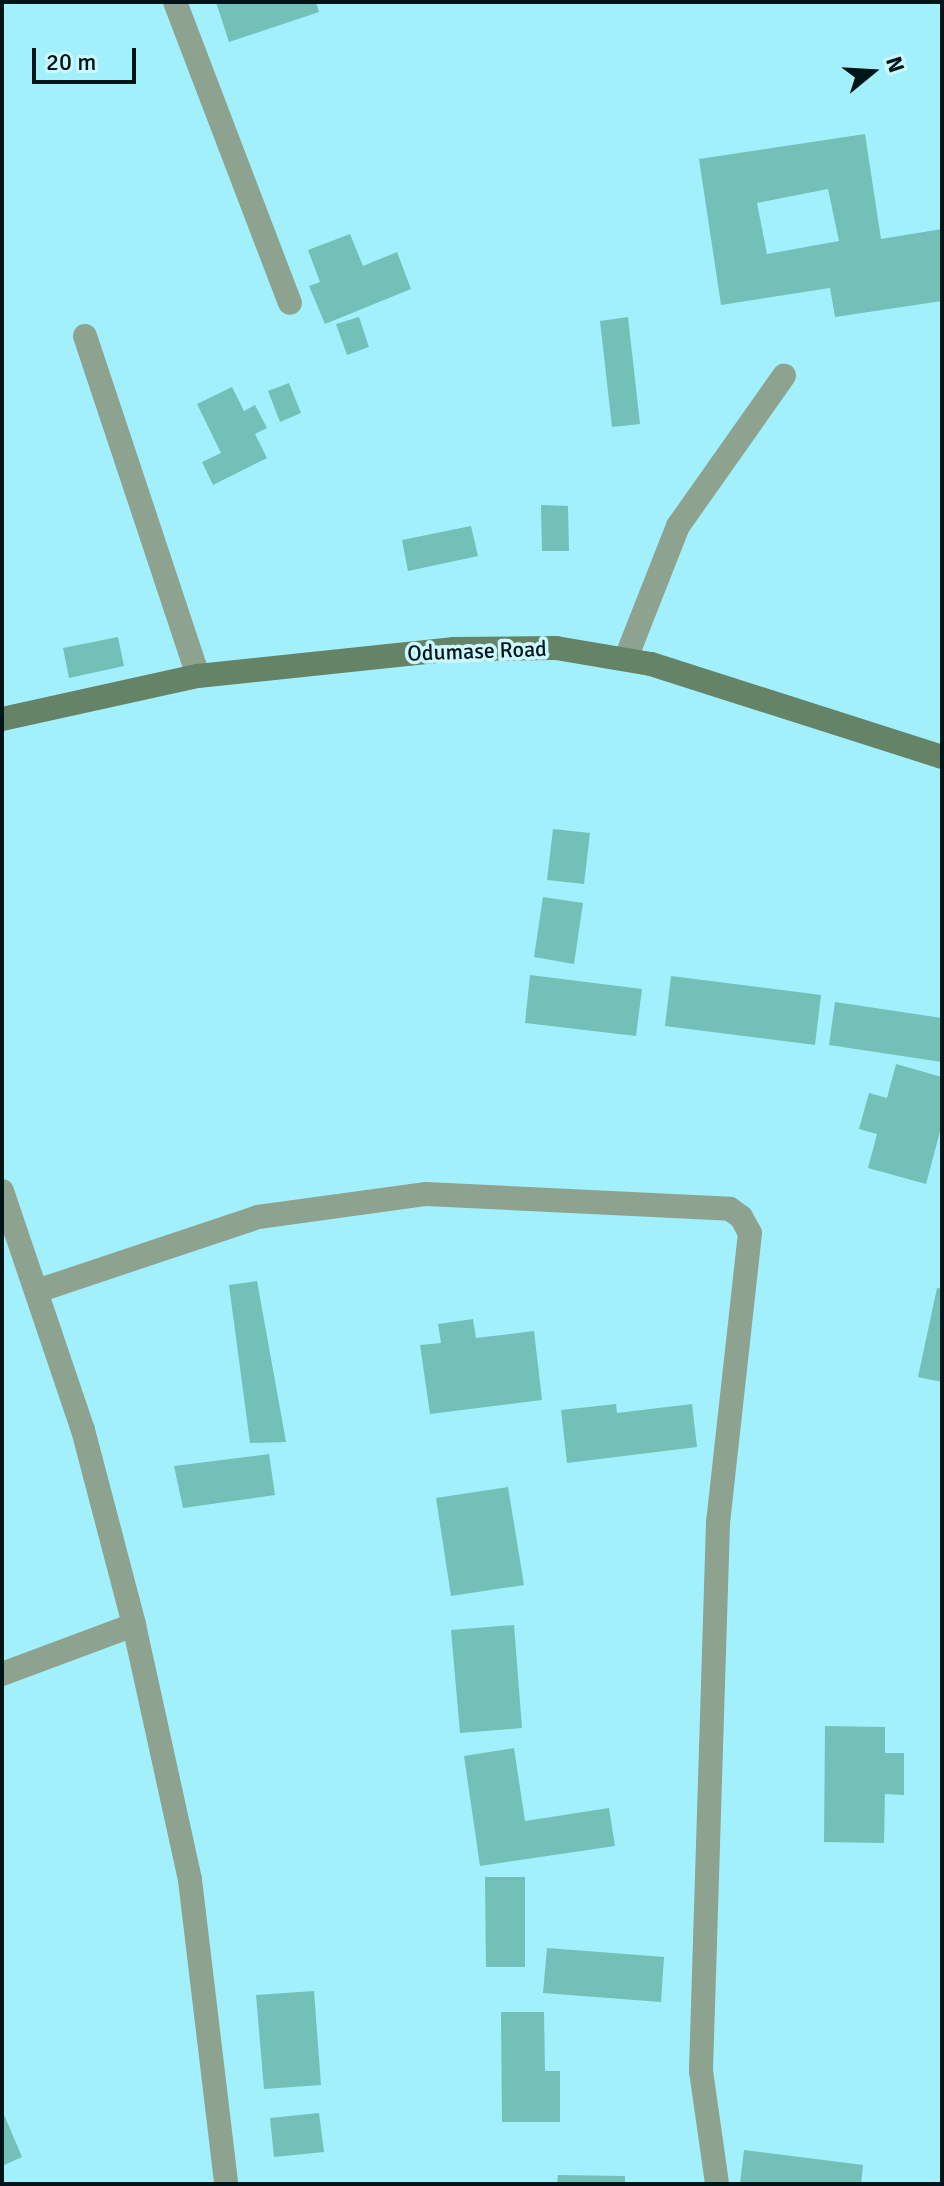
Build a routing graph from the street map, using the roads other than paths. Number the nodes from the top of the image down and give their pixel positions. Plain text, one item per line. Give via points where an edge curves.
1 (175, 2) edge
2 (290, 303) dead end
3 (85, 336) dead end
4 (784, 376) dead end
5 (626, 658) junction
6 (198, 676) junction
7 (2, 719) edge
8 (942, 757) edge
9 (2, 1191) edge
10 (37, 1291) junction
11 (134, 1625) junction
12 (2, 1674) edge
13 (226, 2184) edge
14 (717, 2184) edge

1 - 2 street
3 - 6 street
4 - 5 street via 678,526
5 - 6 main road, Odumase Road via 556,648 455,649
5 - 8 main road, Odumase Road
6 - 7 main road, Odumase Road
9 - 10 street
10 - 11 street via 83,1430
10 - 14 street via 258,1217 426,1194 730,1209 741,1217 750,1233 718,1523 701,2071
11 - 12 street
11 - 13 street via 190,1880

